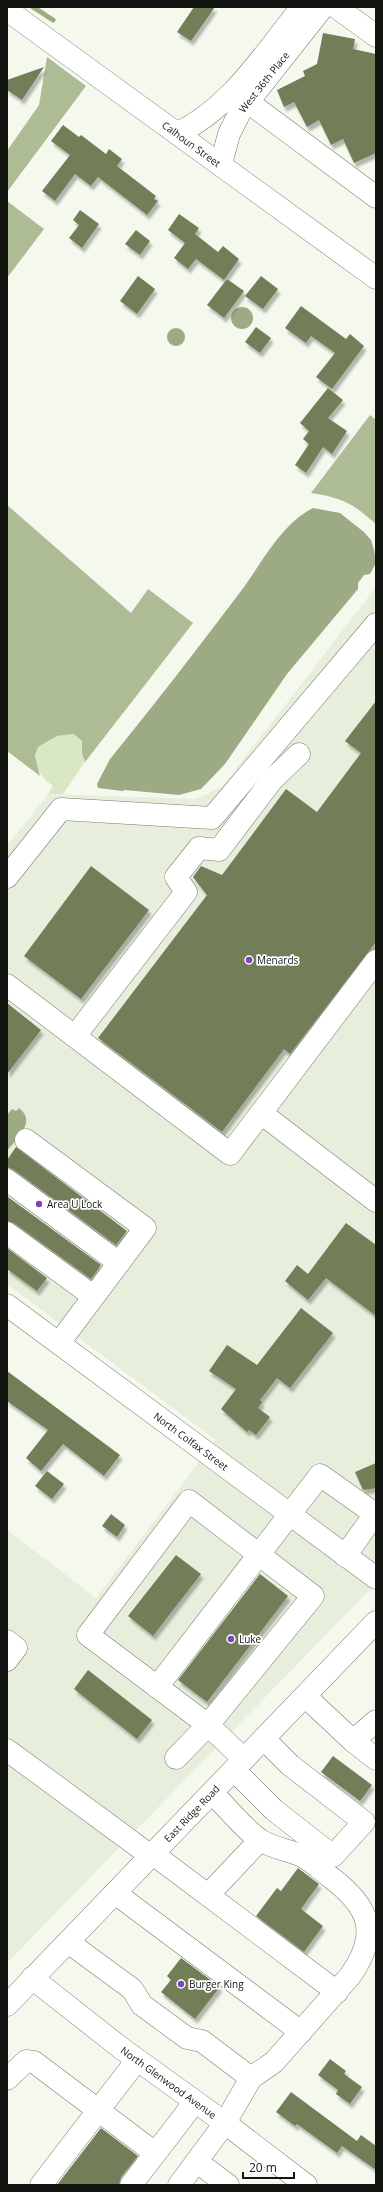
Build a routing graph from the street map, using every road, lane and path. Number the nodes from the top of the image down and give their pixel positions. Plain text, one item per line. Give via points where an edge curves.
1 (302, 7) edge
2 (323, 7) edge
3 (336, 7) edge
4 (7, 10) edge
5 (376, 36) edge
6 (248, 102) junction
7 (178, 134) junction
8 (221, 164) junction
9 (376, 197) edge
10 (376, 278) edge
11 (376, 624) edge
12 (299, 754) dead end
13 (7, 877) edge
14 (376, 962) edge
15 (7, 985) edge
16 (75, 1036) junction
17 (261, 1113) junction
18 (26, 1140) dead end
19 (7, 1180) edge
20 (376, 1201) edge
21 (7, 1232) edge
22 (119, 1263) junction
23 (94, 1296) junction
24 (7, 1304) edge
25 (59, 1343) junction
26 (289, 1514) junction
27 (376, 1514) edge
28 (259, 1554) junction
29 (345, 1556) junction
30 (376, 1578) edge
31 (376, 1622) edge
32 (7, 1641) edge
33 (7, 1660) edge
34 (158, 1687) junction
35 (305, 1696) junction
36 (376, 1721) edge
37 (208, 1725) junction
38 (264, 1739) junction
39 (353, 1741) junction
40 (7, 1750) edge
41 (176, 1758) dead end
42 (376, 1759) edge
43 (239, 1764) junction
44 (212, 1793) junction
45 (260, 1840) junction
46 (152, 1855) junction
47 (116, 1892) junction
48 (208, 1895) junction
49 (68, 1942) junction
50 (32, 1978) junction
51 (337, 1992) junction
52 (7, 2005) edge
53 (301, 2032) junction
54 (137, 2060) junction
55 (251, 2078) junction
56 (7, 2080) edge
57 (194, 2103) junction
58 (98, 2110) junction
59 (225, 2123) junction
60 (155, 2153) junction
61 (197, 2162) junction
62 (41, 2185) edge
63 (131, 2185) edge
64 (179, 2185) edge
65 (228, 2185) edge
66 (306, 2185) edge

1 - 7 street, West 36th Place via 219,106 199,123
2 - 6 street, West 36th Place
3 - 5 street
4 - 7 street, Calhoun Street
6 - 8 street, West 36th Place via 233,126
6 - 9 street
7 - 8 street, Calhoun Street
8 - 10 street, Calhoun Street
11 - 13 street via 212,818 60,810
12 - 16 street via 272,780 218,850 199,848 176,877 186,892
14 - 17 street
15 - 16 street
16 - 17 street via 230,1154
17 - 20 street
18 - 22 street via 145,1228
19 - 22 street
21 - 23 street
22 - 23 street
23 - 25 street
24 - 25 street, North Colfax Street
25 - 26 street, North Colfax Street
26 - 27 street via 320,1475
26 - 28 street
26 - 29 street, North Colfax Street
27 - 29 street
28 - 34 street
28 - 34 street via 189,1501 88,1635
28 - 37 street via 314,1596
29 - 30 street, North Colfax Street
31 - 35 street, East Ridge Road
32 - 33 street via 16,1648
34 - 37 street
35 - 38 street, East Ridge Road
35 - 39 street
36 - 39 street
37 - 41 street
37 - 43 street
38 - 43 street, East Ridge Road
38 - 43 street via 290,1765 364,1822 333,1856 274,1810
39 - 42 street
40 - 46 street
43 - 44 street, East Ridge Road
44 - 45 street
44 - 46 street, East Ridge Road
45 - 48 street
45 - 51 street via 304,1856 347,1890 362,1908 367,1928 364,1950 358,1964
46 - 47 street, East Ridge Road
46 - 48 street
47 - 49 street, East Ridge Road
47 - 53 street
48 - 51 street
49 - 50 street, East Ridge Road
49 - 55 street via 132,1989 142,2005 180,2034 202,2041
50 - 52 street, East Ridge Road
50 - 54 street, North Glenwood Avenue
51 - 53 street
53 - 55 street via 274,2062
54 - 57 street, North Glenwood Avenue
54 - 58 street
55 - 59 street
56 - 58 street via 26,2061 34,2062
57 - 59 street, North Glenwood Avenue
57 - 60 street
58 - 60 street
58 - 62 street
59 - 61 street
59 - 66 street, North Glenwood Avenue
60 - 63 street
61 - 64 street
61 - 65 street

